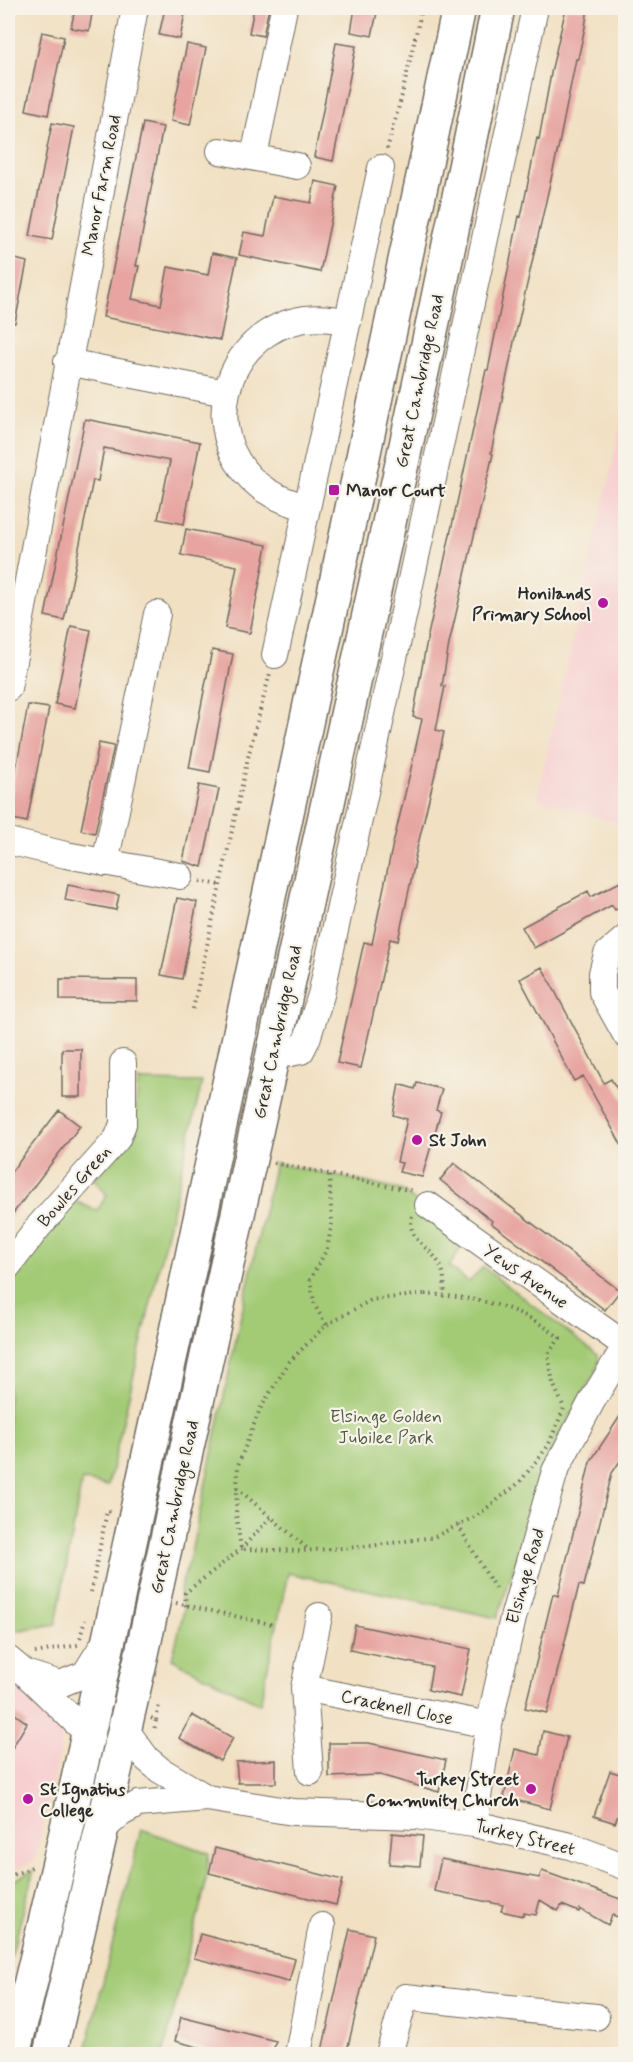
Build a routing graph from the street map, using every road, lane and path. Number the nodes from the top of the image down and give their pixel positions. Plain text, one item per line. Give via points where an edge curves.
1 (135, 8) edge
2 (284, 8) edge
3 (422, 8) edge
4 (459, 8) edge
5 (498, 8) edge
6 (535, 8) edge
7 (220, 151) dead end
8 (254, 157) junction
9 (297, 166) dead end
10 (381, 168) joint
11 (348, 322) junction
12 (67, 362) junction
13 (226, 393) junction
14 (307, 507) junction
15 (157, 614) dead end
16 (275, 655) joint
17 (8, 688) edge
18 (8, 841) edge
19 (105, 863) junction
20 (180, 876) dead end
21 (626, 938) edge
22 (193, 1010) dead end
23 (626, 1035) edge
24 (273, 1052) junction
25 (123, 1064) dead end
26 (273, 1162) dead end
27 (329, 1175) junction
28 (419, 1204) junction
29 (8, 1266) edge
30 (445, 1295) junction
31 (326, 1325) junction
32 (625, 1345) edge
33 (237, 1488) junction
34 (107, 1511) dead end
35 (271, 1517) junction
36 (458, 1525) junction
37 (241, 1549) junction
38 (309, 1551) junction
39 (91, 1590) dead end
40 (170, 1602) dead end
41 (186, 1606) junction
42 (319, 1616) dead end
43 (513, 1618) junction
44 (275, 1625) dead end
45 (90, 1634) junction
46 (19, 1663) edge
47 (304, 1688) junction
48 (489, 1725) junction
49 (125, 1729) junction
50 (88, 1734) junction
51 (310, 1773) dead end
52 (207, 1798) junction
53 (474, 1824) junction
54 (103, 1829) junction
55 (626, 1867) edge
56 (322, 1926) dead end
57 (596, 2017) dead end
58 (13, 2055) edge
59 (50, 2055) edge
60 (298, 2055) edge
61 (389, 2055) edge

1 - 12 street, Manor Farm Road
2 - 8 street
3 - 10 path
4 - 45 highway, Great Cambridge Road via 359,488
5 - 24 highway, Great Cambridge Road
6 - 24 street via 321,994 301,1051
7 - 8 street
8 - 9 street
10 - 11 street
11 - 13 street via 308,318 278,326 254,343 238,362
11 - 14 street
12 - 13 street
12 - 17 street
13 - 14 street via 225,430 246,474 271,495
14 - 16 street
15 - 19 street
16 - 22 path via 249,753
18 - 19 street
19 - 20 street
21 - 23 street via 607,954 602,992
24 - 49 highway, Great Cambridge Road
25 - 29 street, Bowles Green via 123,1124 117,1139
26 - 27 path
27 - 28 path via 416,1192
27 - 31 path via 332,1224 327,1249 310,1280 315,1306
28 - 30 path via 410,1225 411,1233 435,1255 443,1269
28 - 32 street, Yews Avenue
30 - 31 path via 371,1300
30 - 36 path via 505,1306 539,1322 560,1338 548,1354 553,1383 564,1408 548,1446 519,1483 478,1515
31 - 33 path via 288,1362 260,1409 238,1465
32 - 43 street, Elsinge Road via 555,1470
33 - 35 path
33 - 37 path
34 - 39 path
35 - 37 path
35 - 38 path
36 - 38 path via 434,1537
36 - 43 path
37 - 38 path
37 - 41 path via 185,1593
40 - 41 path
41 - 44 path
42 - 47 street
43 - 48 street, Elsinge Road
45 - 46 path via 78,1645
45 - 46 street via 85,1674 60,1684
45 - 50 highway, Great Cambridge Road
46 - 50 street
47 - 48 street, Cracknell Close
47 - 51 street
48 - 53 street, Elsinge Road
49 - 52 street, Turkey Street via 147,1760
49 - 54 highway, Great Cambridge Road
50 - 58 highway, Great Cambridge Road
52 - 53 street, Turkey Street via 293,1812 416,1816
52 - 54 street, Turkey Street via 138,1804
53 - 55 street, Turkey Street via 570,1846
54 - 59 highway, Great Cambridge Road
56 - 60 street
57 - 61 street via 405,1997

